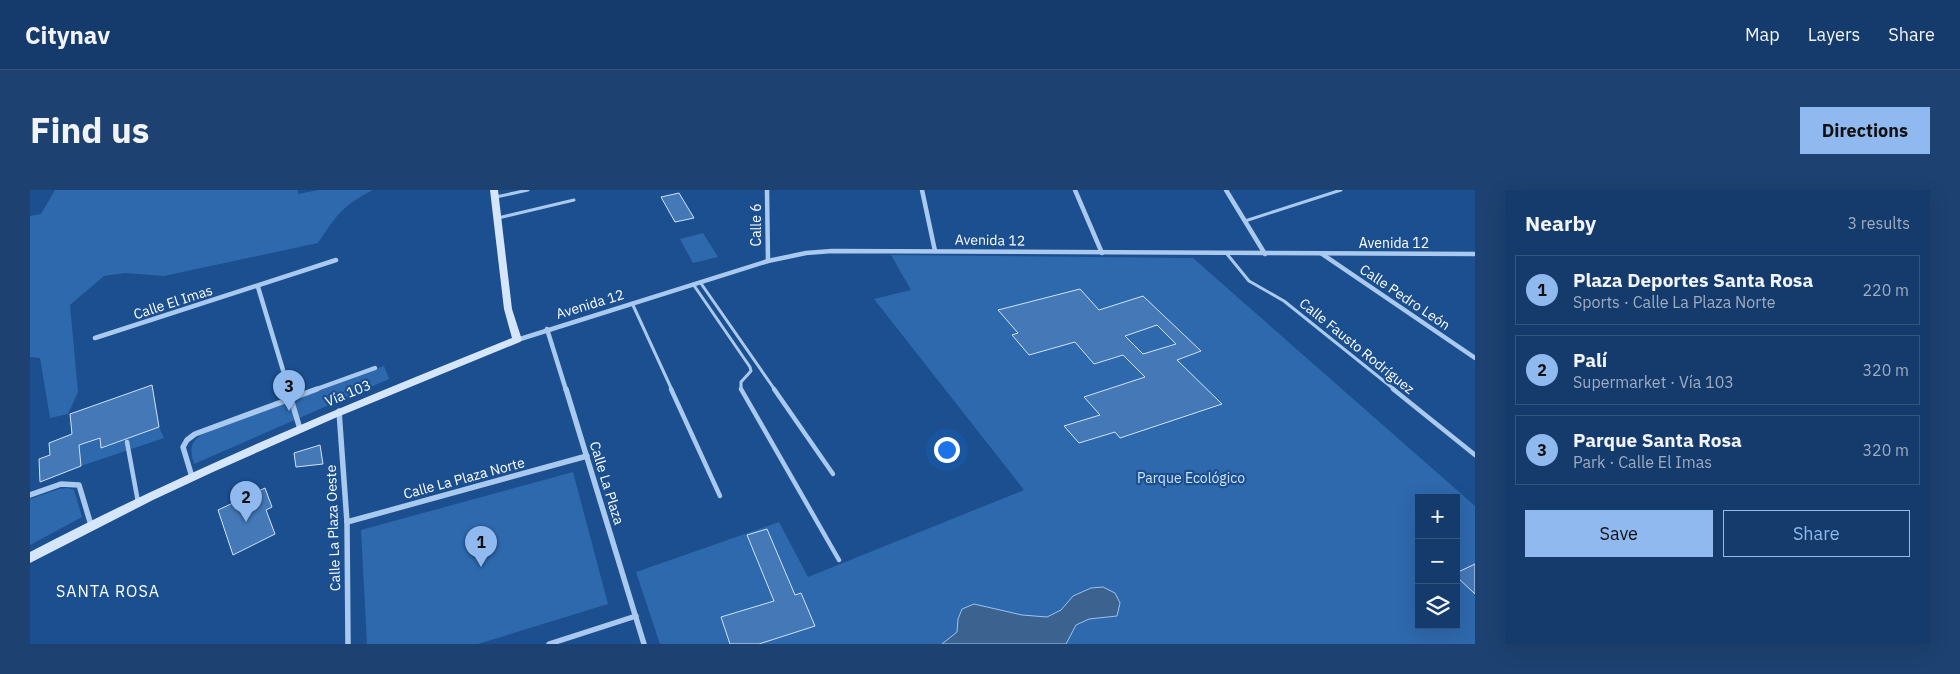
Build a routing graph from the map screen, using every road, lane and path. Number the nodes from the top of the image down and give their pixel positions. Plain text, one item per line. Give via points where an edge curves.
1 (528, 190) edge
2 (767, 190) edge
3 (922, 190) edge
4 (1074, 190) edge
5 (1226, 190) edge
6 (1341, 190) edge
7 (494, 194) edge
8 (574, 200) dead end
9 (497, 218) junction
10 (1245, 221) junction
11 (935, 251) junction
12 (1102, 253) junction
13 (1227, 254) junction
14 (1265, 254) junction
15 (1321, 254) junction
16 (1475, 254) edge
17 (336, 260) dead end
18 (768, 261) junction
19 (700, 282) junction
20 (693, 284) junction
21 (258, 287) junction
22 (632, 303) junction
23 (547, 330) junction
24 (96, 338) dead end
25 (517, 340) junction
26 (1475, 358) edge
27 (375, 368) dead end
28 (290, 398) junction
29 (339, 411) junction
30 (300, 429) junction
31 (127, 442) dead end
32 (1475, 455) edge
33 (587, 456) junction
34 (833, 474) dead end
35 (192, 477) junction
36 (30, 495) edge
37 (720, 496) dead end
38 (138, 502) junction
39 (347, 522) junction
40 (91, 525) junction
41 (30, 558) edge
42 (839, 560) dead end
43 (636, 616) junction
44 (348, 644) edge
45 (548, 644) edge
46 (644, 644) edge

1 - 7 lane
2 - 18 street, Calle 6
3 - 11 street
4 - 12 street
5 - 10 street
6 - 10 lane
7 - 9 main road
8 - 9 lane
9 - 25 main road via 508,309
10 - 14 street
11 - 12 street, Avenida 12
11 - 18 street, Avenida 12 via 823,252
12 - 13 street, Avenida 12
13 - 14 street, Avenida 12
13 - 32 lane, Calle Fausto Rodríguez via 1249,281 1284,301
14 - 15 street, Avenida 12
15 - 16 street, Avenida 12
15 - 26 street, Calle Pedro León
17 - 21 street, Calle El Imas
18 - 19 street, Avenida 12
19 - 20 street, Avenida 12
19 - 34 lane
20 - 22 street, Avenida 12
20 - 42 lane via 750,367 751,371 741,382 741,391
21 - 24 street, Calle El Imas
21 - 28 street
22 - 23 street, Avenida 12
22 - 37 lane
23 - 25 street, Avenida 12
23 - 33 street, Calle La Plaza
25 - 29 main road, Vía 103
27 - 28 street
28 - 30 street
28 - 35 street via 195,434 187,440 183,447
29 - 30 main road, Vía 103
29 - 39 street, Calle La Plaza Oeste
30 - 35 main road, Vía 103
31 - 38 lane
33 - 39 street, Calle La Plaza Norte
33 - 43 street, Calle La Plaza
35 - 38 main road, Vía 103
36 - 40 street via 73,482 79,485
38 - 40 main road, Vía 103
39 - 44 street, Calle La Plaza Oeste
40 - 41 main road, Vía 103
43 - 45 street
43 - 46 street, Calle La Plaza

